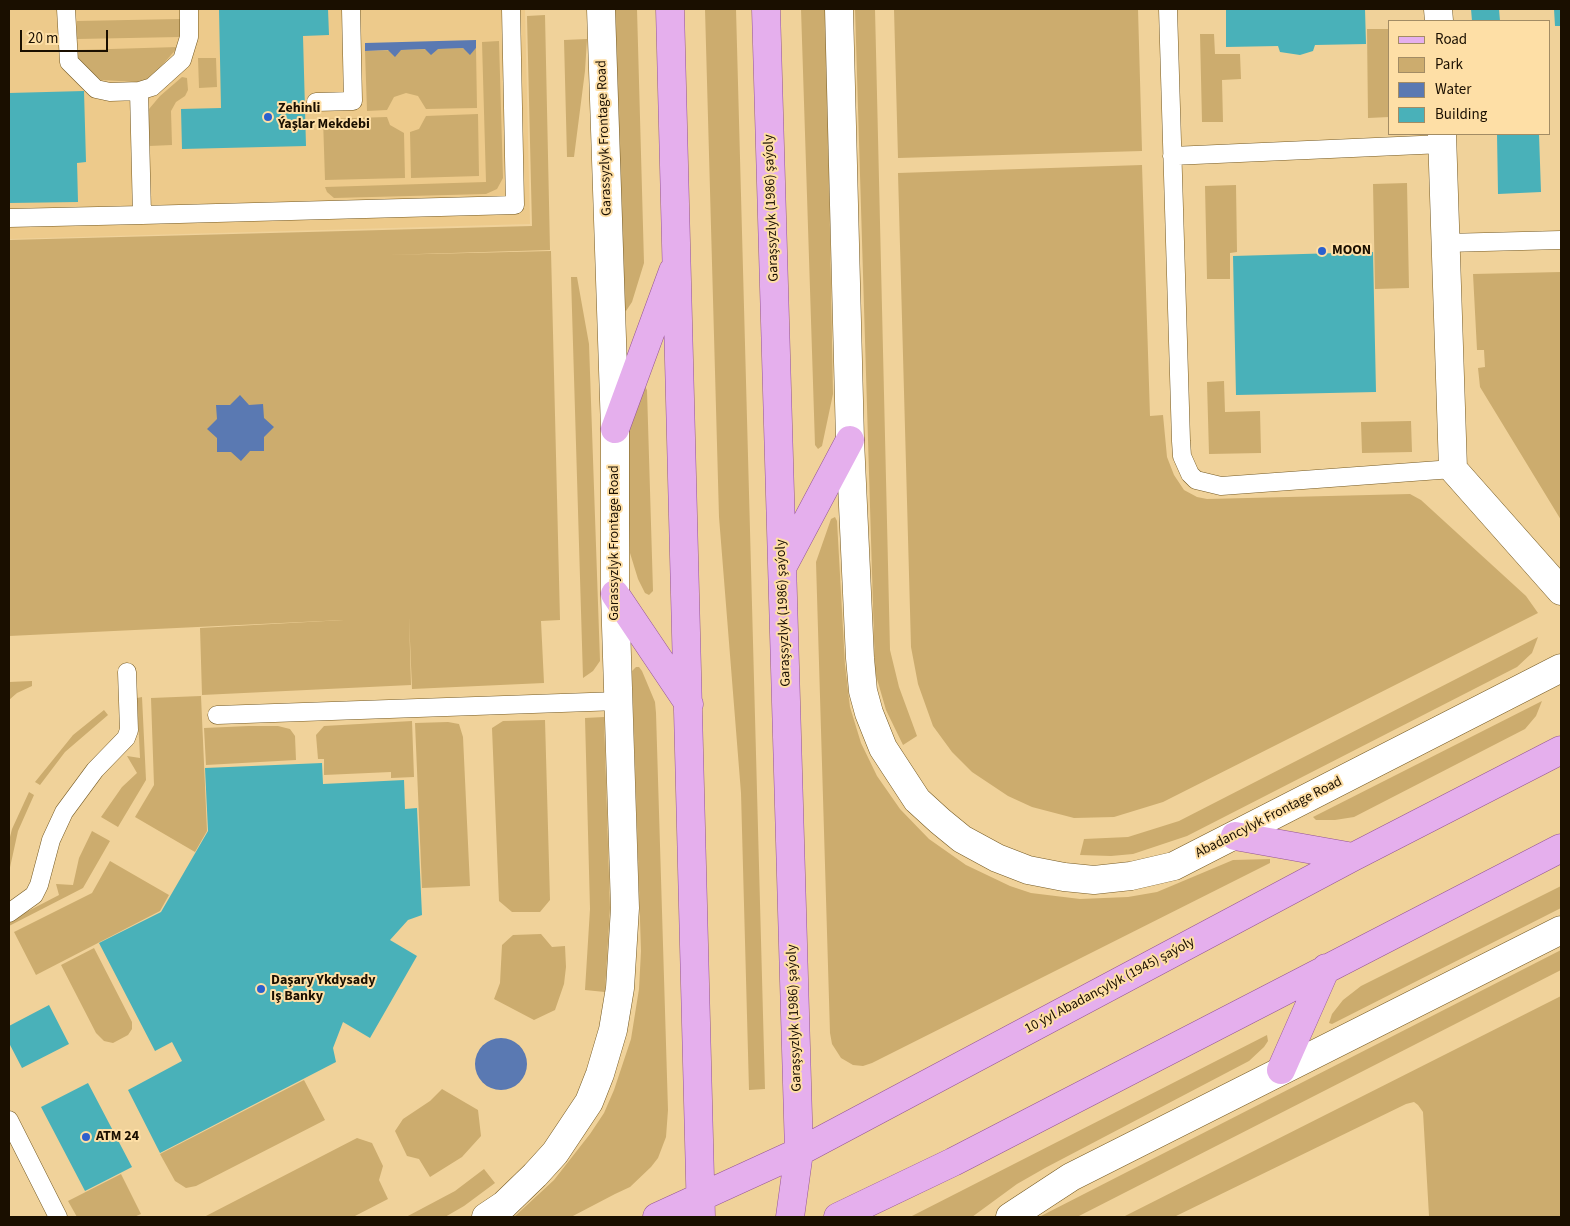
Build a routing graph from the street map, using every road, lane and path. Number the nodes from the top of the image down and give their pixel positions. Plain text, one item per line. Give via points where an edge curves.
1 (66, 9) edge
2 (190, 9) edge
3 (351, 9) edge
4 (511, 9) edge
5 (601, 9) edge
6 (670, 9) edge
7 (766, 9) edge
8 (839, 9) edge
9 (1168, 9) edge
10 (139, 91) junction
11 (316, 102) dead end
12 (1443, 139) edge
13 (1172, 156) junction
14 (142, 215) junction
15 (9, 218) edge
16 (1561, 240) edge
17 (1446, 243) junction
18 (678, 258) junction
19 (615, 429) junction
20 (850, 440) junction
21 (1453, 469) junction
22 (782, 567) junction
23 (1561, 591) edge
24 (615, 594) junction
25 (1561, 668) edge
26 (127, 672) dead end
27 (619, 701) junction
28 (689, 704) junction
29 (217, 715) dead end
30 (1561, 730) edge
31 (1556, 753) edge
32 (1235, 836) junction
33 (1561, 848) edge
34 (1352, 857) junction
35 (9, 913) edge
36 (1561, 930) edge
37 (1326, 968) junction
38 (1281, 1070) junction
39 (9, 1120) edge
40 (799, 1152) junction
41 (701, 1206) edge
42 (58, 1217) edge
43 (486, 1217) edge
44 (657, 1217) edge
45 (790, 1217) edge
46 (838, 1217) edge
47 (1010, 1217) edge

1 - 10 lane via 68,58 75,70 104,91
2 - 10 lane via 188,42 182,60 158,83
3 - 11 lane via 353,101
4 - 14 lane via 515,204
5 - 19 street, Garassyzlyk Frontage Road
6 - 18 main road
7 - 22 main road, Garaşsyzlyk (1986) şaýoly
8 - 20 street
9 - 13 lane
10 - 14 lane
12 - 13 lane
12 - 17 street
13 - 21 lane via 1181,440 1182,456 1190,474 1205,484 1221,486
14 - 15 lane
16 - 17 lane
17 - 21 street
18 - 19 main road
18 - 28 main road
19 - 24 street, Garassyzlyk Frontage Road
20 - 22 main road
20 - 32 street, Abadancylyk Frontage Road via 863,691 883,748 917,800 962,839 996,858 1028,870 1094,880 1174,866
21 - 23 street
22 - 40 main road, Garaşsyzlyk (1986) şaýoly
24 - 27 street, Garassyzlyk Frontage Road
24 - 28 main road
25 - 32 street, Abadancylyk Frontage Road
26 - 35 lane via 129,730 126,738 95,770 64,812 51,840 34,895
27 - 29 lane
27 - 43 street, Garassyzlyk Frontage Road via 624,908 615,1022 589,1102 555,1153 504,1204
28 - 41 main road
30 - 31 main road
31 - 34 main road, 10 ýyl Abadançylyk (1945) şaýoly
32 - 34 main road
33 - 37 main road
34 - 40 main road, 10 ýyl Abadançylyk (1945) şaýoly
36 - 38 street
37 - 38 main road
37 - 46 main road via 953,1162
38 - 47 street via 1071,1177
39 - 42 lane
40 - 41 main road, 10 ýyl Abadançylyk (1945) şaýoly
40 - 45 main road, Garaşsyzlyk (1986) şaýoly
41 - 44 main road, 10 ýyl Abadançylyk (1945) şaýoly

